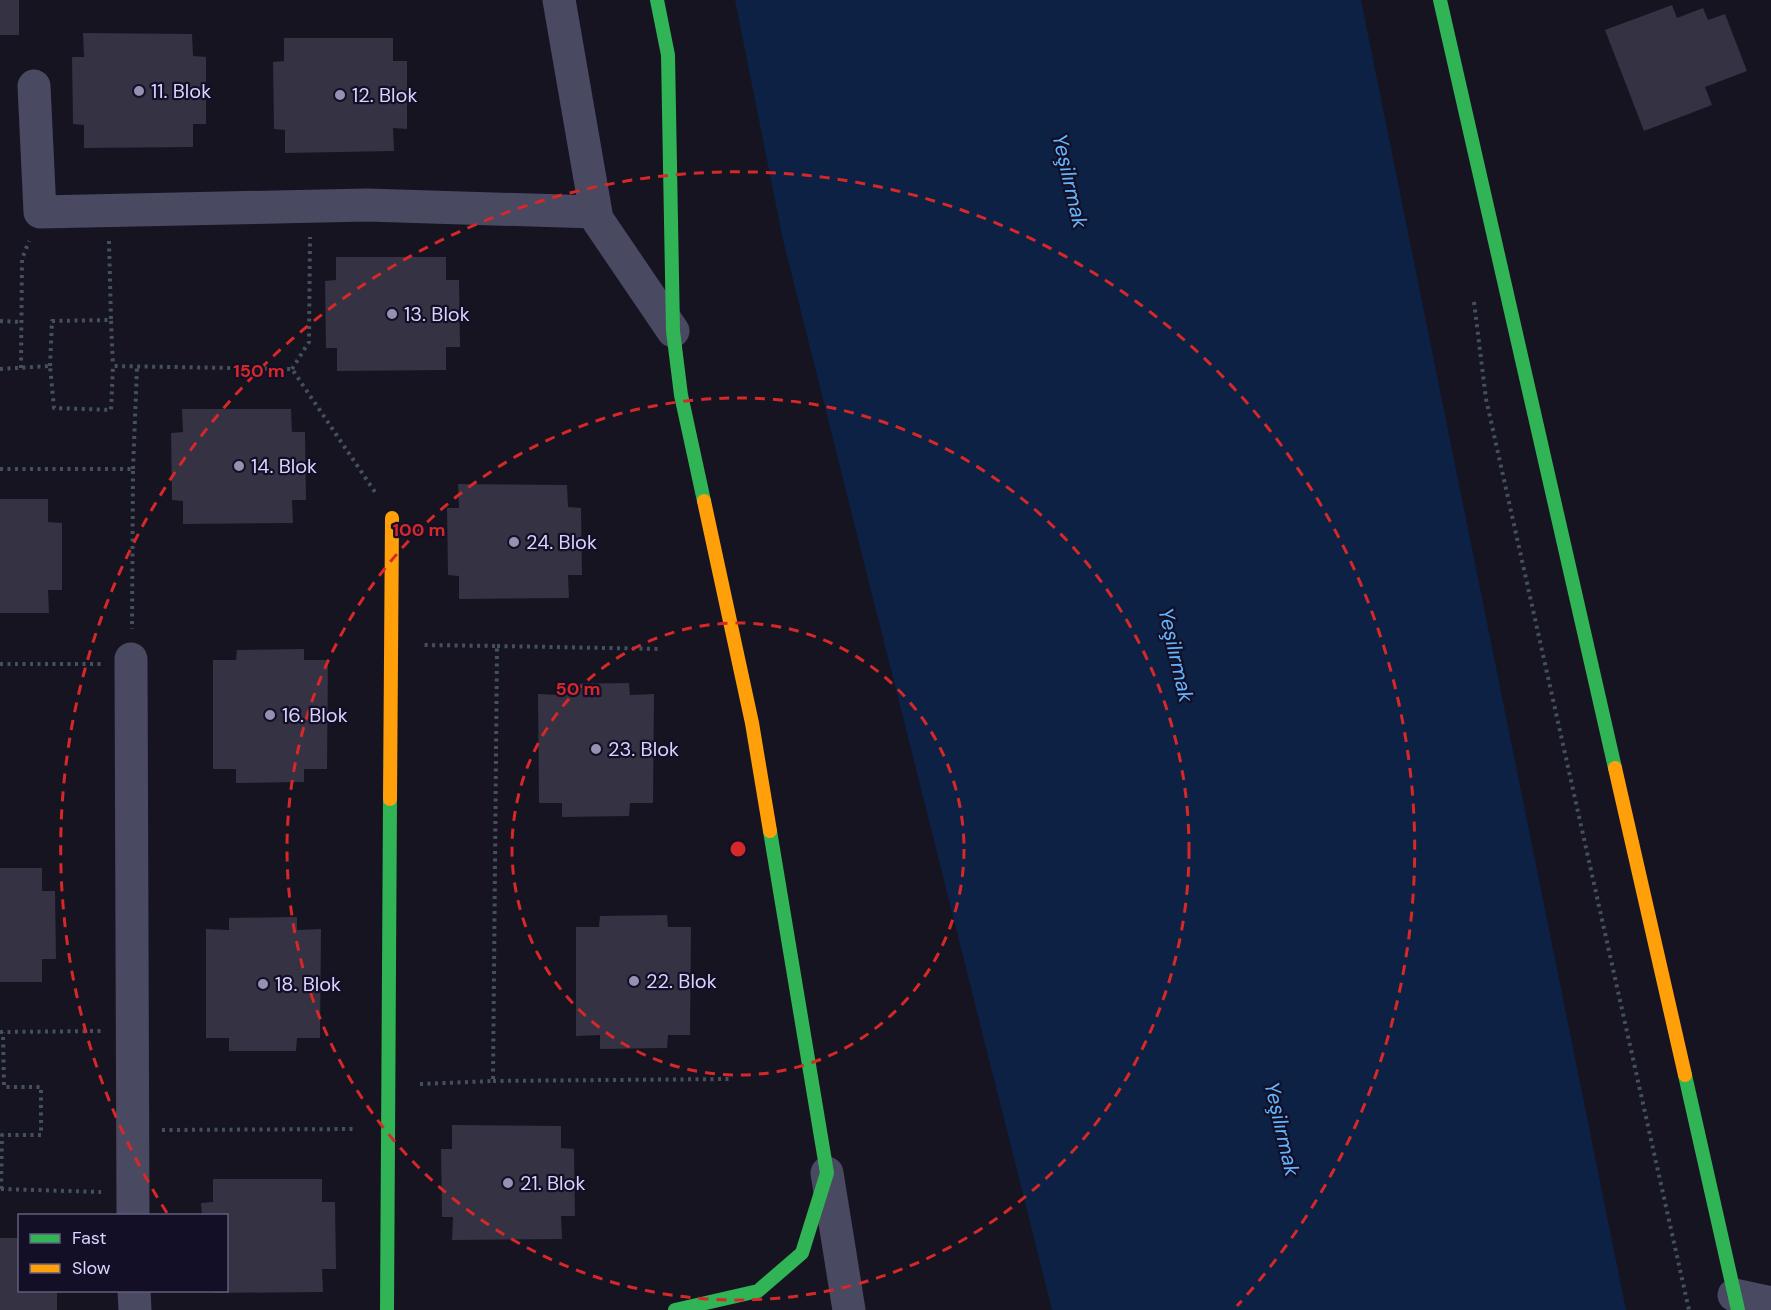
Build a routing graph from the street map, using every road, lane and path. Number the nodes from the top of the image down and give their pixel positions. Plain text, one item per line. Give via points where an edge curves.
1 (559, 0) edge
2 (657, 0) edge
3 (1440, 0) edge
4 (34, 86) dead end
5 (310, 207) junction
6 (107, 211) junction
7 (40, 212) junction
8 (595, 212) junction
9 (1472, 293) dead end
10 (0, 321) edge
11 (111, 321) junction
12 (22, 322) junction
13 (673, 331) junction
14 (50, 366) junction
15 (113, 366) junction
16 (137, 367) junction
17 (21, 368) junction
18 (0, 369) edge
19 (291, 369) junction
20 (0, 469) edge
21 (133, 469) junction
22 (392, 518) joint
23 (391, 644) junction
24 (497, 646) junction
25 (662, 650) dead end
26 (131, 659) junction
27 (0, 664) edge
28 (134, 1031) junction
29 (2, 1032) edge
30 (731, 1079) dead end
31 (493, 1081) junction
32 (387, 1085) junction
33 (2, 1087) edge
34 (387, 1128) junction
35 (135, 1130) junction
36 (1, 1136) edge
37 (827, 1173) junction
38 (1, 1189) edge
39 (133, 1204) edge
40 (134, 1292) edge
41 (1736, 1303) edge
42 (1771, 1303) edge
43 (135, 1310) edge
44 (387, 1310) edge
45 (675, 1310) edge
46 (849, 1310) edge
47 (1689, 1310) edge

1 - 8 street
2 - 13 street via 668,55
3 - 41 street
4 - 7 street
5 - 6 street
5 - 8 street
5 - 19 path via 309,342
6 - 7 street
6 - 11 path
7 - 12 path via 22,259
8 - 13 street
9 - 47 path via 1486,399
10 - 12 path
11 - 14 path via 52,321
11 - 15 path
12 - 17 path
13 - 37 street via 681,395 752,723
14 - 15 path via 54,408 111,410
14 - 17 path
15 - 16 path
16 - 19 path
16 - 21 path
17 - 18 path
19 - 22 path
20 - 21 path
21 - 26 path
22 - 23 street
23 - 24 path
23 - 32 street
24 - 25 path
24 - 31 path
26 - 27 path
26 - 28 street
28 - 29 path
28 - 35 street
29 - 33 path
30 - 31 path
31 - 32 path
32 - 34 street
33 - 36 path via 41,1087 41,1136
34 - 35 path
34 - 44 street
35 - 39 street
36 - 38 path
37 - 45 street via 802,1253 758,1291
37 - 46 street
38 - 39 path
40 - 43 street
41 - 42 street

